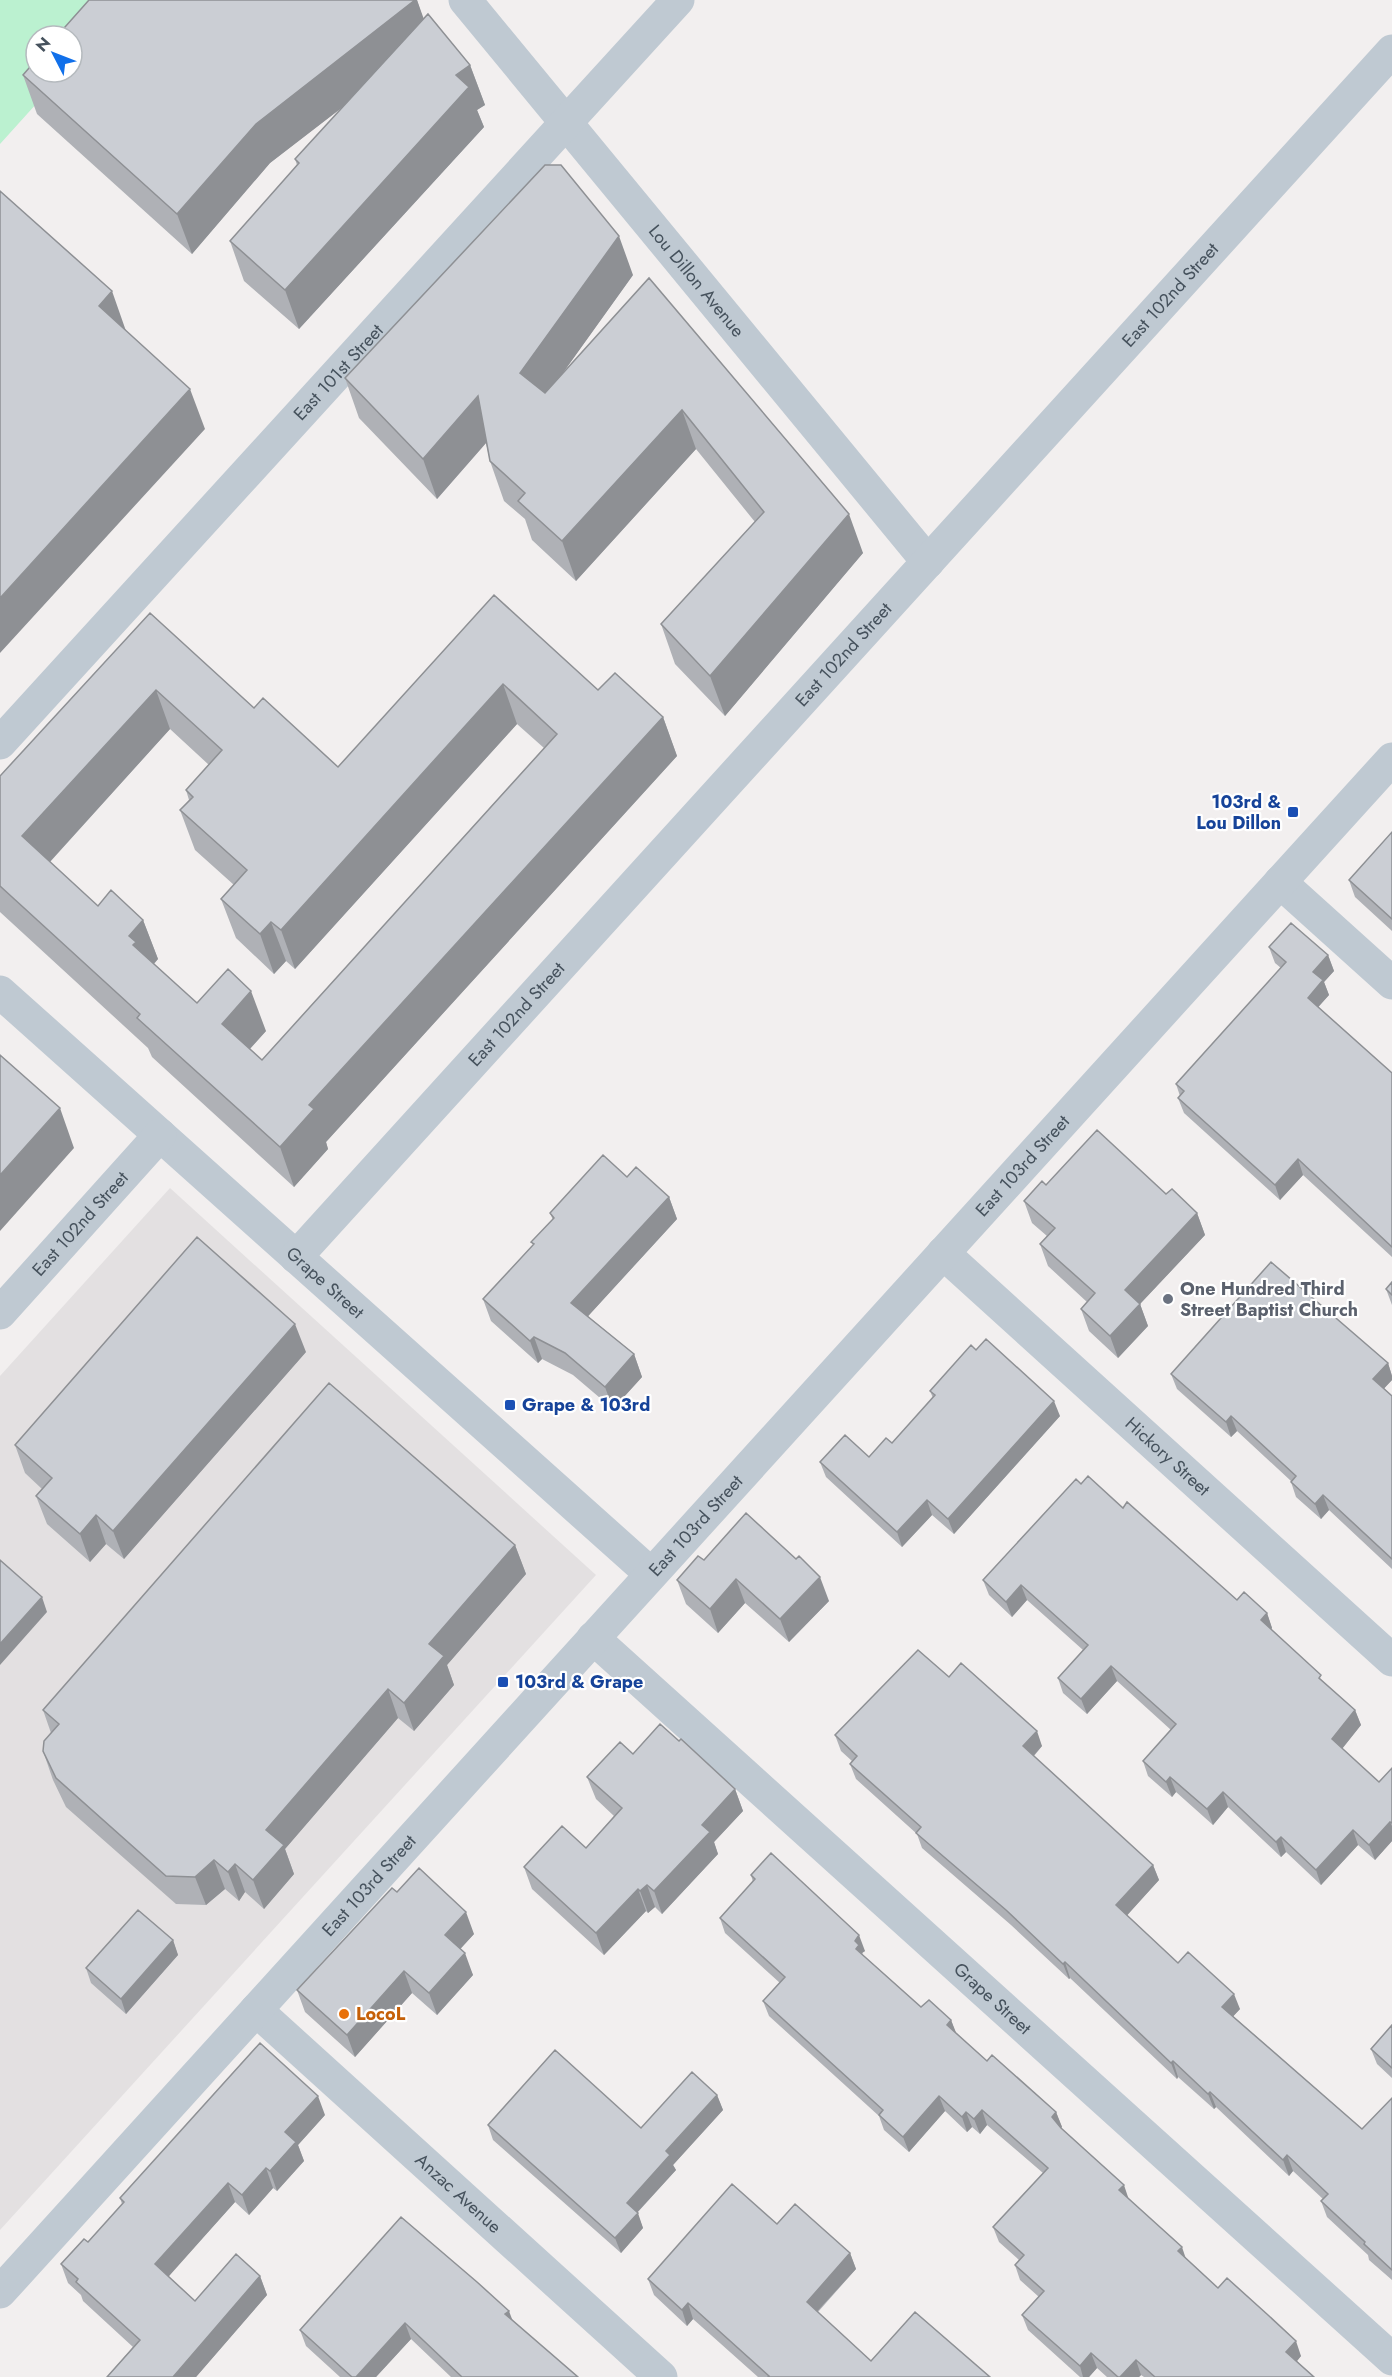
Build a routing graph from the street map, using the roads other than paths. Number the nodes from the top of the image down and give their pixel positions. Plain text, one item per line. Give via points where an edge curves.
1 (465, 0) edge
2 (678, 0) edge
3 (1392, 51) edge
4 (566, 122) junction
5 (928, 562) junction
6 (0, 743) edge
7 (1392, 759) edge
8 (1280, 882) junction
9 (1392, 983) edge
10 (0, 993) edge
11 (160, 1135) junction
12 (943, 1253) junction
13 (296, 1257) junction
14 (0, 1313) edge
15 (651, 1574) junction
16 (593, 1638) junction
17 (1392, 1660) edge
18 (256, 2010) junction
19 (0, 2292) edge
20 (1392, 2359) edge
21 (661, 2377) edge

1 - 4 street, Lou Dillon Avenue
2 - 4 street, East 101st Street
3 - 5 street, East 102nd Street
4 - 5 street, Lou Dillon Avenue
4 - 6 street, East 101st Street
5 - 13 street, East 102nd Street
7 - 8 street, East 103rd Street
8 - 9 street
8 - 12 street, East 103rd Street
10 - 11 street, Grape Street
11 - 13 street, Grape Street
11 - 14 street, East 102nd Street
12 - 15 street, East 103rd Street
12 - 17 street, Hickory Street
13 - 15 street, Grape Street
15 - 16 street, East 103rd Street
16 - 18 street, East 103rd Street
16 - 20 street, Grape Street
18 - 19 street, East 103rd Street
18 - 21 street, Anzac Avenue

